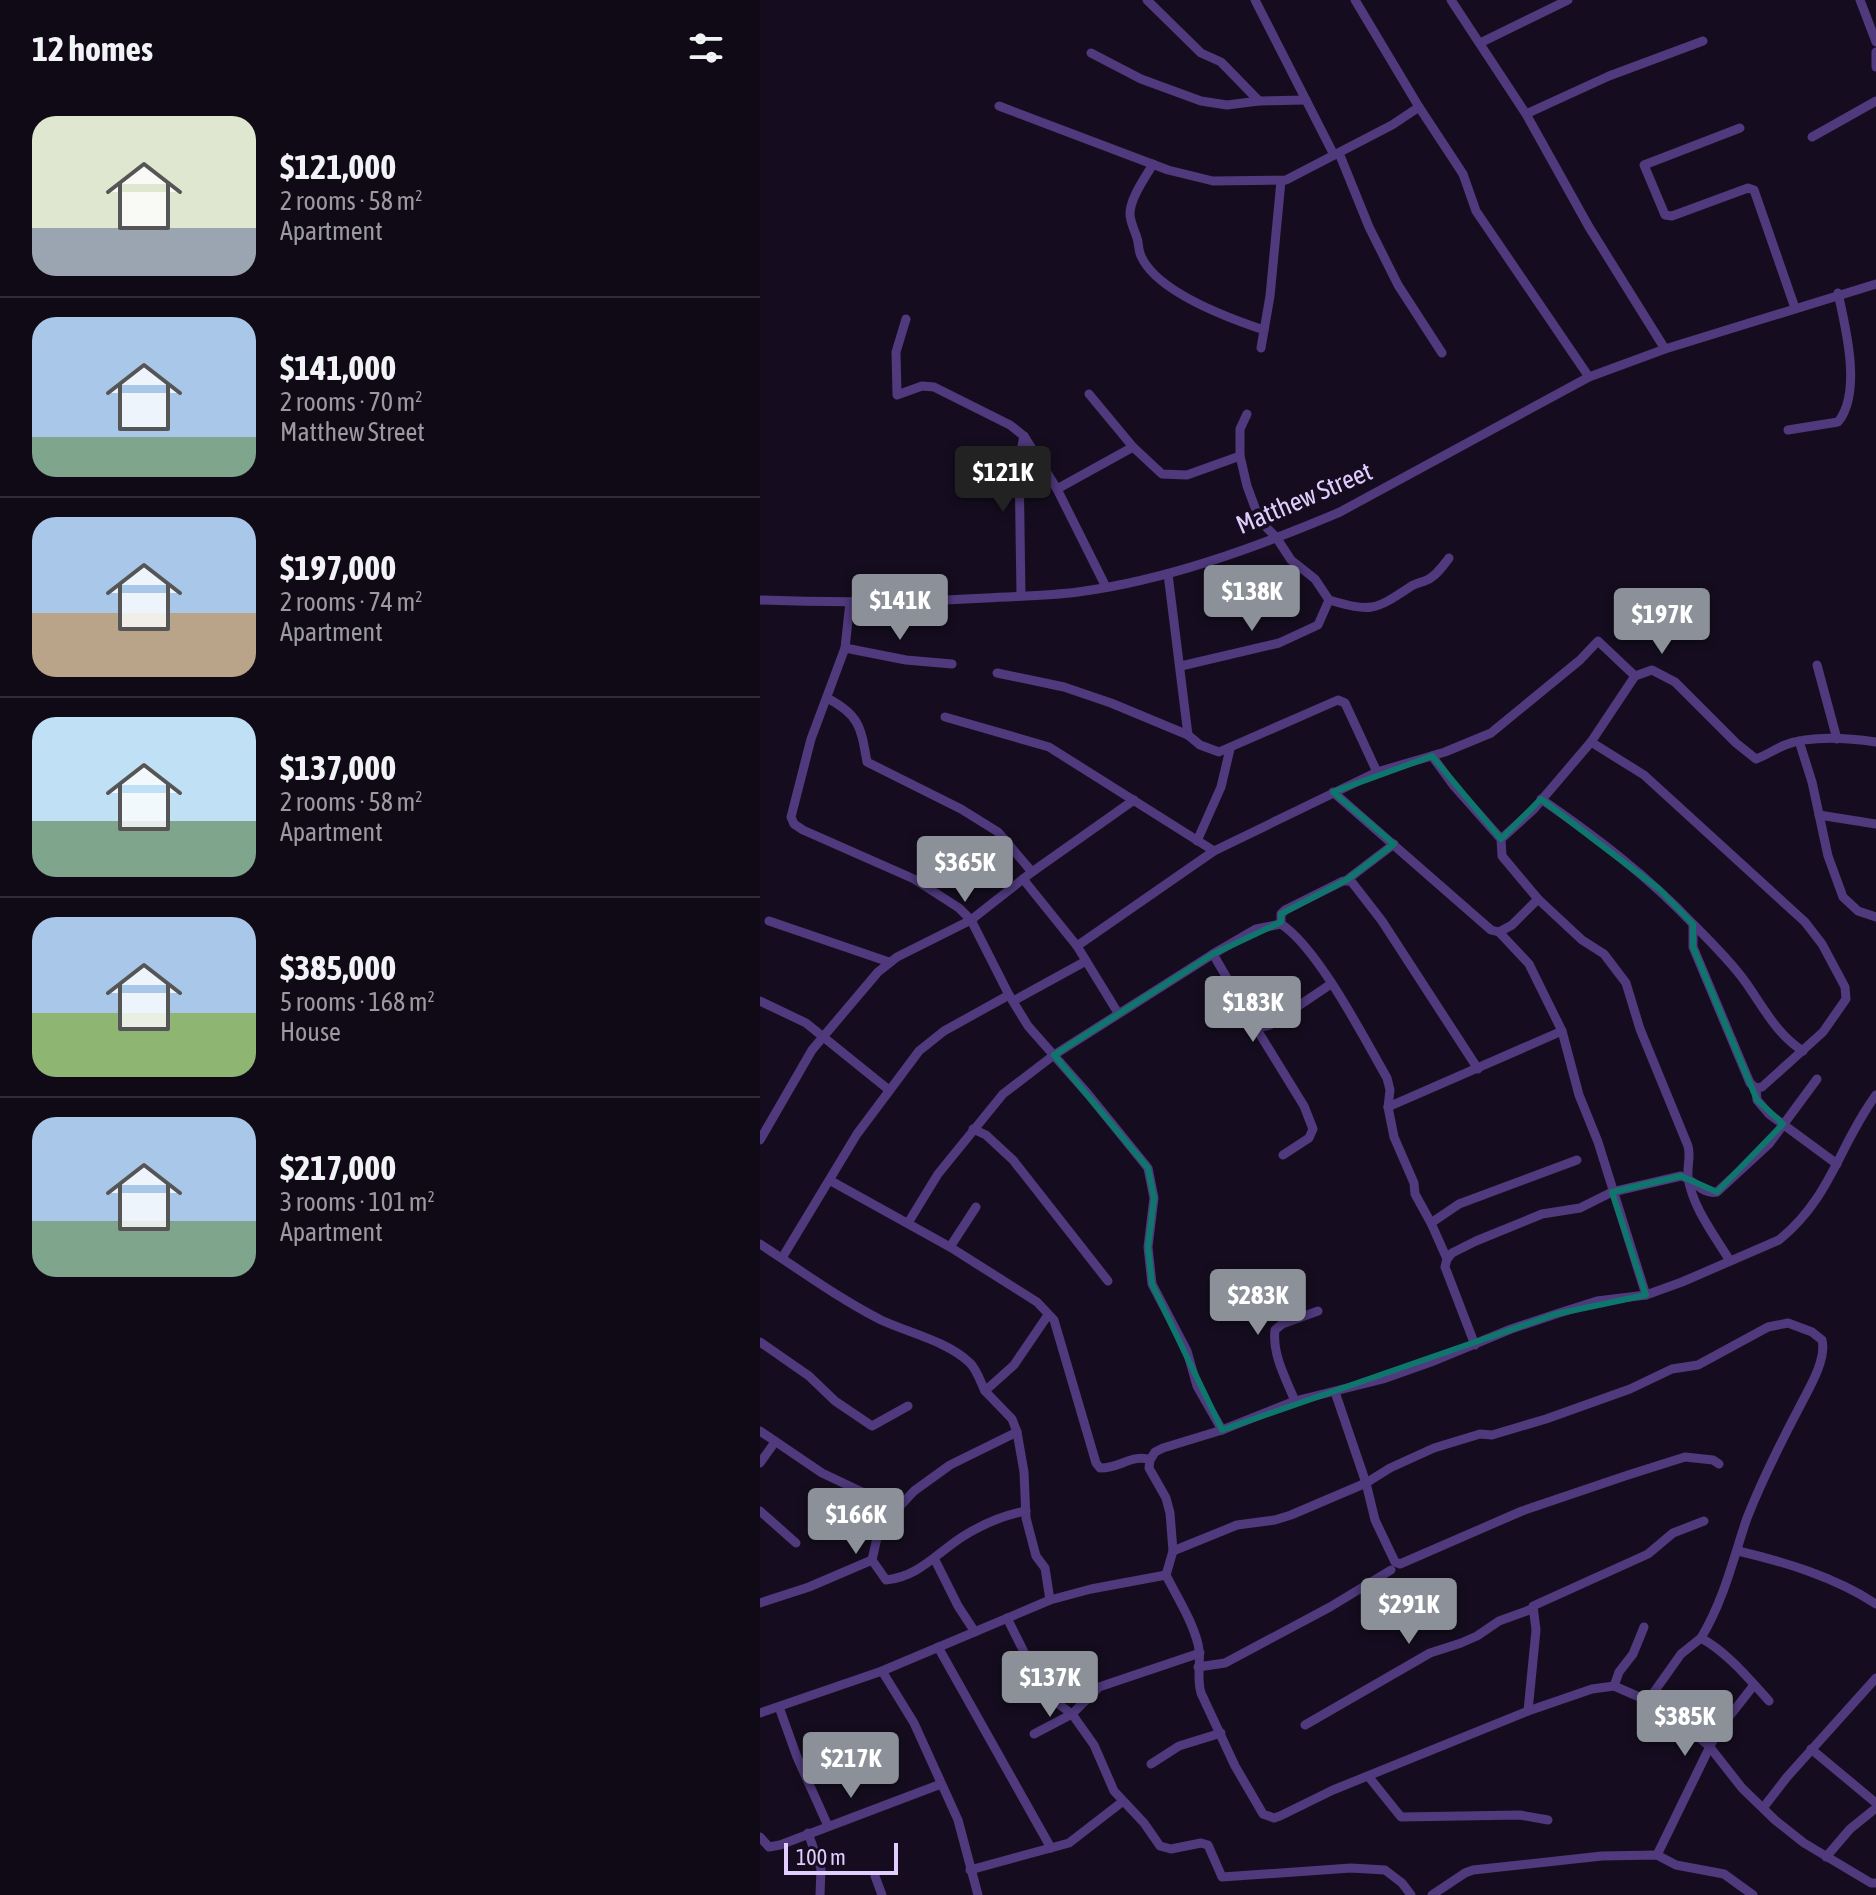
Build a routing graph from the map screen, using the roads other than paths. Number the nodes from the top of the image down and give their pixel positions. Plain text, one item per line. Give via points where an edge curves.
1 (1147, 0) edge
2 (1255, 0) edge
3 (1357, 0) edge
4 (1451, 0) edge
5 (1568, 0) edge
6 (1860, 0) edge
7 (1703, 41) dead end
8 (1876, 42) edge
9 (1480, 43) junction
10 (1876, 52) edge
11 (1091, 53) dead end
12 (1876, 67) edge
13 (1306, 100) junction
14 (1259, 101) junction
15 (1876, 101) edge
16 (999, 106) dead end
17 (1419, 107) junction
18 (1526, 114) junction
19 (1740, 128) dead end
20 (1812, 137) dead end
21 (1336, 154) junction
22 (1153, 164) junction
23 (1281, 181) junction
24 (1876, 284) edge
25 (1838, 293) junction
26 (1795, 308) junction
27 (906, 319) dead end
28 (1264, 330) junction
29 (1261, 348) dead end
30 (1665, 349) junction
31 (1442, 353) dead end
32 (1589, 377) junction
33 (1089, 394) dead end
34 (1247, 414) dead end
35 (1788, 430) dead end
36 (1024, 436) junction
37 (1133, 447) junction
38 (1240, 456) junction
39 (1057, 489) junction
40 (1276, 537) junction
41 (1449, 558) dead end
42 (1168, 574) junction
43 (1106, 587) junction
44 (1021, 596) junction
45 (760, 600) edge
46 (1329, 600) junction
47 (850, 602) junction
48 (845, 648) junction
49 (952, 664) dead end
50 (1817, 665) dead end
51 (1181, 666) junction
52 (997, 673) dead end
53 (1635, 676) junction
54 (827, 698) junction
55 (945, 717) dead end
56 (1188, 735) junction
57 (1837, 739) junction
58 (1799, 741) junction
59 (1591, 742) junction
60 (1876, 742) edge
61 (1230, 749) junction
62 (1432, 756) junction
63 (1377, 772) junction
64 (1333, 792) junction
65 (1541, 799) junction
66 (1134, 800) junction
67 (1819, 815) junction
68 (1876, 824) edge
69 (1501, 839) junction
70 (1197, 841) junction
71 (1394, 844) junction
72 (1214, 851) junction
73 (1032, 872) junction
74 (1023, 879) junction
75 (1348, 879) junction
76 (1538, 899) junction
77 (1876, 917) edge
78 (971, 920) junction
79 (769, 921) dead end
80 (1281, 924) junction
81 (1693, 924) junction
82 (1499, 932) junction
83 (1077, 946) junction
84 (1213, 954) junction
85 (1086, 961) junction
86 (889, 962) junction
87 (1331, 984) junction
88 (1011, 998) junction
89 (760, 1001) edge
90 (1118, 1013) junction
91 (1256, 1028) junction
92 (1562, 1031) junction
93 (824, 1037) junction
94 (1803, 1051) junction
95 (1054, 1055) junction
96 (1478, 1069) junction
97 (1817, 1079) dead end
98 (1756, 1088) junction
99 (889, 1090) junction
100 (1876, 1095) edge
101 (1388, 1107) junction
102 (760, 1109) edge
103 (772, 1117) junction
104 (1783, 1124) junction
105 (973, 1129) junction
106 (760, 1140) edge
107 (1283, 1155) dead end
108 (1577, 1160) dead end
109 (1837, 1164) junction
110 (1688, 1178) junction
111 (831, 1181) junction
112 (1612, 1192) junction
113 (976, 1207) dead end
114 (908, 1223) junction
115 (1431, 1223) junction
116 (760, 1244) edge
117 (950, 1247) junction
118 (782, 1258) junction
119 (1447, 1259) junction
120 (1730, 1261) junction
121 (1108, 1281) dead end
122 (1646, 1295) junction
123 (1318, 1311) dead end
124 (1048, 1315) junction
125 (760, 1342) edge
126 (1475, 1345) junction
127 (985, 1391) junction
128 (1335, 1392) junction
129 (1295, 1401) junction
130 (908, 1406) dead end
131 (1222, 1430) junction
132 (760, 1431) edge
133 (1017, 1432) junction
134 (775, 1442) junction
135 (1150, 1460) junction
136 (760, 1463) edge
137 (1719, 1464) dead end
138 (1366, 1483) junction
139 (898, 1509) junction
140 (760, 1511) edge
141 (1026, 1511) junction
142 (1704, 1521) dead end
143 (796, 1543) dead end
144 (1173, 1551) junction
145 (1738, 1551) junction
146 (872, 1560) junction
147 (935, 1560) junction
148 (1391, 1570) dead end
149 (1166, 1575) junction
150 (1050, 1600) junction
151 (760, 1603) edge
152 (1876, 1604) edge
153 (1532, 1609) junction
154 (1007, 1618) junction
155 (1644, 1627) dead end
156 (975, 1632) junction
157 (1701, 1638) junction
158 (938, 1647) junction
159 (1200, 1653) junction
160 (1198, 1667) junction
161 (882, 1671) junction
162 (1876, 1678) edge
163 (1754, 1685) junction
164 (1614, 1686) junction
165 (1649, 1699) junction
166 (1769, 1701) dead end
167 (779, 1707) junction
168 (1528, 1711) junction
169 (760, 1713) edge
170 (1072, 1714) junction
171 (1305, 1725) dead end
172 (1221, 1733) junction
173 (1034, 1734) dead end
174 (1709, 1746) junction
175 (1811, 1749) junction
176 (1151, 1764) dead end
177 (1368, 1776) junction
178 (941, 1784) junction
179 (1122, 1802) junction
180 (1876, 1805) edge
181 (1763, 1808) junction
182 (1548, 1820) dead end
183 (828, 1826) junction
184 (808, 1833) junction
185 (760, 1837) edge
186 (1051, 1848) junction
187 (1657, 1855) junction
188 (1826, 1857) junction
189 (970, 1870) junction
190 (875, 1876) dead end
191 (1876, 1883) edge
192 (820, 1895) edge
193 (882, 1895) edge
194 (978, 1895) edge
195 (1411, 1895) edge
196 (1432, 1895) edge
197 (1753, 1895) edge

1 - 14 street
2 - 13 street
3 - 17 street
4 - 9 street
5 - 9 street
6 - 8 street
7 - 18 street
9 - 18 street
10 - 12 street
11 - 14 street via 1201,101
13 - 14 street
13 - 21 street
15 - 20 street
16 - 22 street
17 - 21 street
17 - 32 street via 1463,174 1476,211
18 - 30 street
19 - 26 street via 1644,165 1665,215 1754,190
21 - 23 street
21 - 31 street via 1398,285
22 - 23 street via 1213,181
22 - 28 street via 1130,214 1140,255 1178,295
23 - 28 street
24 - 25 street, Matthew Street
25 - 26 street, Matthew Street
25 - 35 street via 1850,376 1848,411 1838,422
26 - 30 street, Matthew Street
27 - 36 street via 896,352 897,395 934,387
28 - 29 street
30 - 32 street, Matthew Street
32 - 40 street, Matthew Street via 1340,512
33 - 37 street
34 - 38 street via 1240,429
36 - 39 street
36 - 44 street via 1019,460
37 - 38 street via 1162,474 1187,475
37 - 39 street
38 - 40 street via 1260,521
39 - 43 street
40 - 42 street, Matthew Street
40 - 46 street
41 - 46 street via 1431,579 1376,608
42 - 43 street, Matthew Street
42 - 51 street
43 - 44 street, Matthew Street
44 - 47 street, Matthew Street
45 - 47 street, Matthew Street
46 - 51 street via 1318,625 1279,643
47 - 48 street
48 - 49 street
48 - 54 street
50 - 57 street
51 - 56 street
52 - 56 street via 1076,691
53 - 58 street via 1652,670 1675,682 1756,759
53 - 59 street
53 - 62 street via 1598,641 1491,733
54 - 73 street via 853,714 867,762 998,832
54 - 78 street via 811,739 791,817 794,824 914,879
55 - 66 street via 1049,747
56 - 61 street via 1219,752
57 - 58 street
57 - 60 street
58 - 67 street
59 - 65 street
59 - 94 street via 1644,775 1688,812 1822,944 1846,999
61 - 63 street via 1338,700 1345,703
61 - 70 street via 1221,787
62 - 63 street
62 - 69 street
63 - 64 street
64 - 71 street
64 - 72 street
65 - 69 street
65 - 81 street via 1659,889
66 - 70 street
66 - 73 street
67 - 68 street
67 - 77 street via 1843,897 1858,911
69 - 76 street via 1502,856
70 - 72 street
71 - 75 street
71 - 82 street
72 - 83 street
73 - 74 street
74 - 78 street
74 - 83 street
75 - 80 street via 1285,910
75 - 96 street via 1382,921
76 - 82 street
76 - 110 street via 1604,954 1626,983 1688,1146
78 - 86 street
78 - 88 street
79 - 86 street
80 - 84 street via 1256,929
80 - 87 street
81 - 94 street
81 - 98 street via 1693,947
82 - 92 street via 1529,964
83 - 85 street
84 - 90 street
84 - 91 street
85 - 88 street
85 - 90 street
86 - 93 street
87 - 91 street via 1270,1025
87 - 101 street via 1387,1078
88 - 95 street
88 - 99 street via 944,1031 919,1051
89 - 93 street
90 - 95 street
91 - 107 street via 1313,1129 1309,1138
92 - 96 street
92 - 112 street
93 - 99 street
93 - 103 street
94 - 98 street
95 - 105 street via 1003,1094
95 - 131 street via 1148,1168 1154,1198 1148,1247 1152,1284
96 - 101 street
97 - 104 street
98 - 104 street via 1757,1100
99 - 111 street
100 - 109 street
101 - 115 street via 1415,1194
102 - 103 street
103 - 106 street
104 - 109 street
104 - 110 street via 1717,1192 1707,1192
105 - 114 street
105 - 121 street via 1013,1160
108 - 115 street via 1459,1204
109 - 120 street via 1822,1194 1791,1230
110 - 112 street
110 - 120 street via 1700,1213
111 - 114 street
111 - 118 street
112 - 119 street via 1580,1208 1542,1214
112 - 122 street
113 - 117 street
114 - 117 street
115 - 119 street
116 - 118 street
117 - 124 street via 1037,1302
118 - 127 street via 847,1301 971,1364
119 - 126 street via 1445,1267
120 - 122 street
122 - 126 street via 1597,1301
123 - 129 street via 1275,1330 1279,1361
124 - 127 street via 1014,1365
124 - 135 street via 1054,1320 1096,1463 1103,1468
125 - 130 street via 872,1426
126 - 128 street
127 - 133 street via 1012,1419
128 - 129 street
128 - 138 street
129 - 131 street
131 - 135 street via 1163,1448
132 - 134 street
133 - 139 street via 950,1465
133 - 141 street
134 - 136 street
134 - 139 street via 822,1473
135 - 144 street via 1170,1513
137 - 138 street via 1685,1457 1522,1511 1400,1564 1375,1520
138 - 144 street via 1275,1520 1237,1525
138 - 145 street via 1434,1448 1546,1419 1672,1369 1698,1365 1755,1332 1788,1323 1812,1332 1824,1346 1756,1496
139 - 146 street via 879,1529
140 - 143 street
141 - 147 street via 962,1537
141 - 150 street
142 - 153 street
144 - 149 street
145 - 152 street via 1835,1582
145 - 157 street
146 - 147 street via 886,1580 902,1579
146 - 151 street
147 - 156 street
148 - 160 street via 1225,1663
149 - 150 street
149 - 159 street
150 - 154 street
153 - 168 street via 1536,1630
153 - 171 street via 1430,1653
154 - 156 street
154 - 170 street via 1045,1694
155 - 164 street
156 - 158 street
157 - 163 street
157 - 165 street via 1681,1654
158 - 161 street
158 - 186 street
159 - 160 street
159 - 170 street via 1099,1687
160 - 172 street via 1197,1682
161 - 167 street
161 - 178 street via 914,1723
162 - 175 street
163 - 166 street
163 - 174 street
164 - 165 street
164 - 168 street
165 - 174 street
167 - 169 street
167 - 183 street
168 - 177 street
170 - 173 street
170 - 179 street
172 - 176 street via 1179,1746
172 - 177 street via 1253,1800 1268,1817
174 - 181 street
174 - 187 street
175 - 180 street
175 - 181 street
177 - 182 street via 1401,1817 1520,1815
178 - 183 street
178 - 189 street via 958,1820
179 - 186 street via 1069,1843
179 - 195 street via 1160,1846 1208,1845 1222,1877 1385,1870
180 - 188 street
181 - 188 street
183 - 184 street
184 - 185 street via 769,1847
184 - 192 street via 821,1869
186 - 189 street
187 - 196 street via 1473,1870
187 - 197 street via 1676,1865 1724,1874
188 - 191 street
189 - 194 street
190 - 193 street

